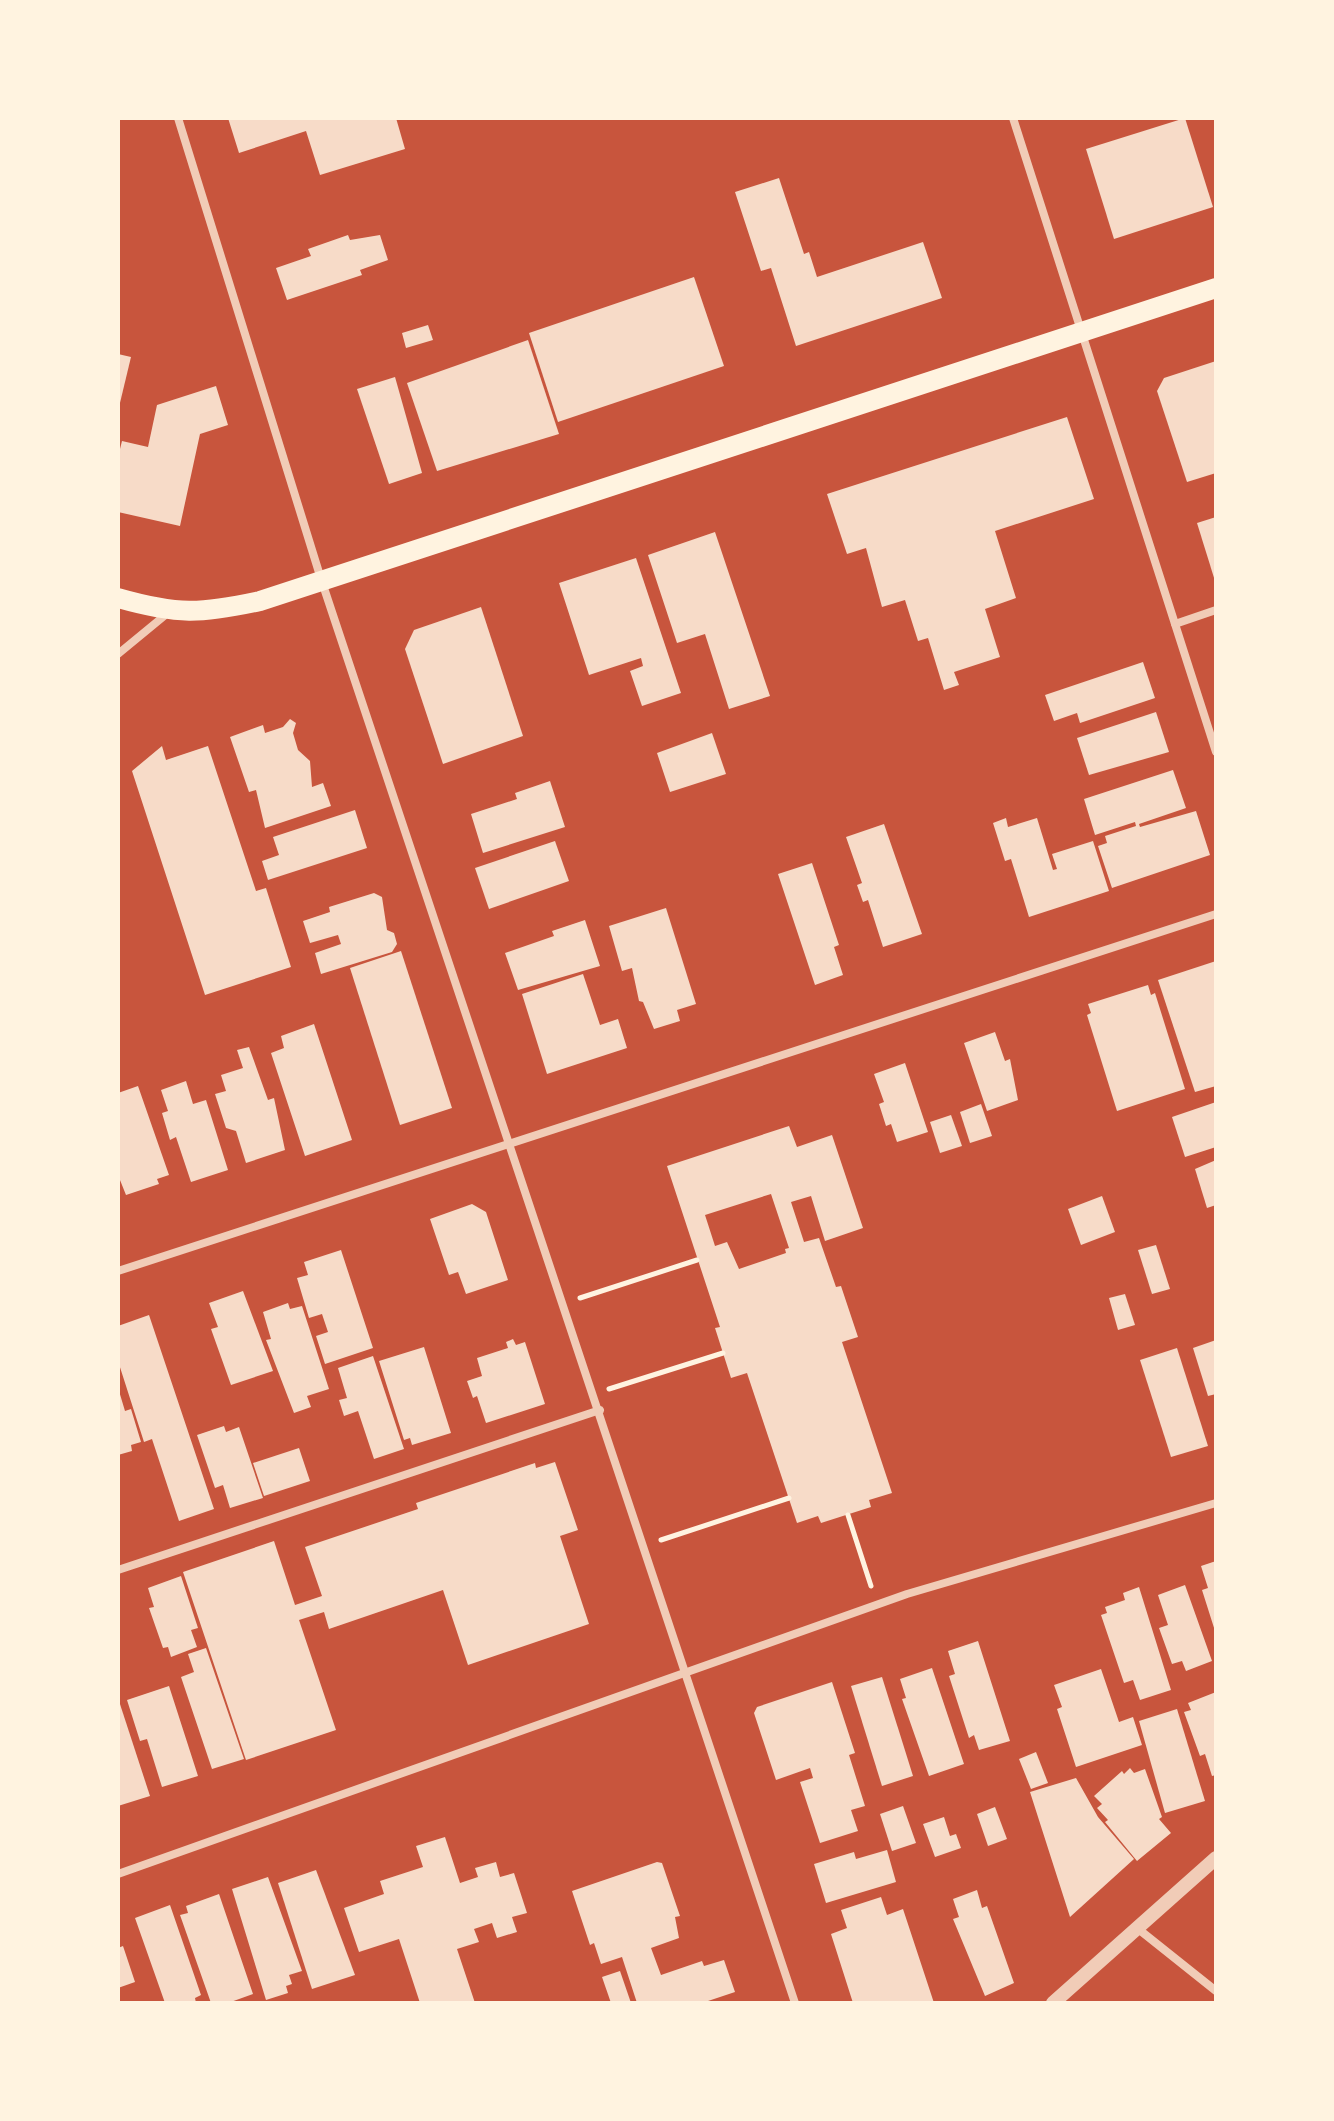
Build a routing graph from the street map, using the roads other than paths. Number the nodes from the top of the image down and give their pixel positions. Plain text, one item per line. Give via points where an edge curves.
1 (178, 118) edge
2 (1013, 118) edge
3 (1216, 288) edge
4 (1082, 332) junction
5 (321, 579) junction
6 (118, 598) edge
7 (1216, 610) edge
8 (169, 612) junction
9 (1175, 624) junction
10 (118, 654) edge
11 (1216, 752) edge
12 (1216, 914) edge
13 (511, 1143) junction
14 (118, 1271) edge
15 (600, 1410) junction
16 (1216, 1503) edge
17 (118, 1570) edge
18 (687, 1671) junction
19 (1216, 1858) edge
20 (118, 1874) edge
21 (1137, 1928) junction
22 (1216, 1991) edge
23 (795, 2003) edge
24 (1053, 2003) edge

1 - 5 street
2 - 4 street
3 - 4 main road
4 - 5 main road
4 - 9 street
5 - 8 main road via 246,604
5 - 13 street
6 - 8 main road
7 - 9 street
8 - 10 street
9 - 11 street
12 - 13 street
13 - 14 street
13 - 15 street
15 - 17 street
15 - 18 street
16 - 18 street via 877,1605
18 - 20 street
18 - 23 street
19 - 21 street
21 - 22 street
21 - 24 street

